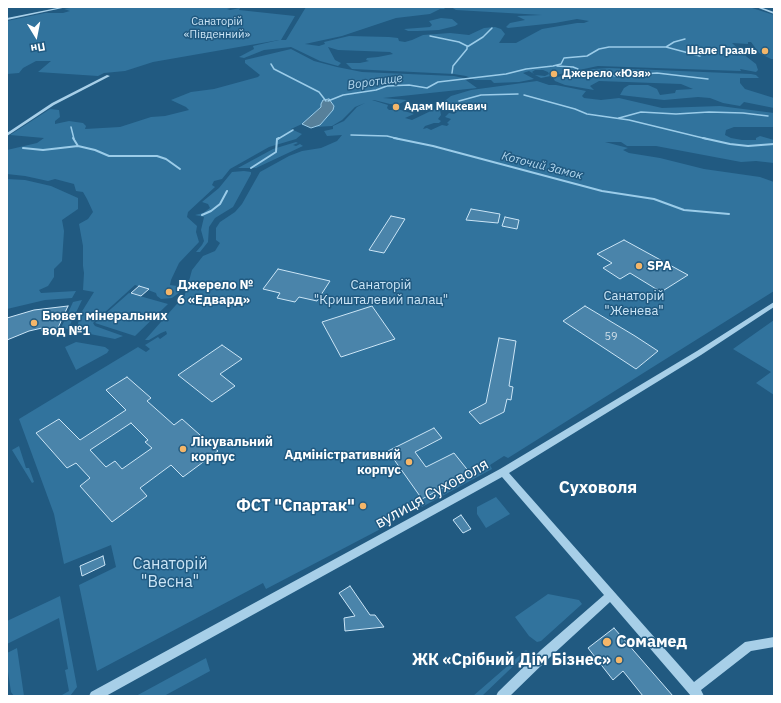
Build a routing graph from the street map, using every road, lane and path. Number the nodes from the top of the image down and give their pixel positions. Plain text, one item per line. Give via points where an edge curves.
1 (66, 7) edge
2 (757, 7) edge
3 (774, 12) edge
4 (7, 19) edge
5 (108, 76) dead end
6 (7, 135) edge
7 (774, 304) edge
8 (503, 472) junction
9 (611, 595) junction
10 (774, 642) edge
11 (696, 693) edge
12 (95, 696) edge
13 (502, 696) edge

1 - 4 street
2 - 3 street
5 - 6 street via 53,104
7 - 8 street, вулиця Суховоля via 699,353
8 - 9 street
8 - 12 street, вулиця Суховоля
9 - 11 street
9 - 13 street
10 - 11 street via 749,646

